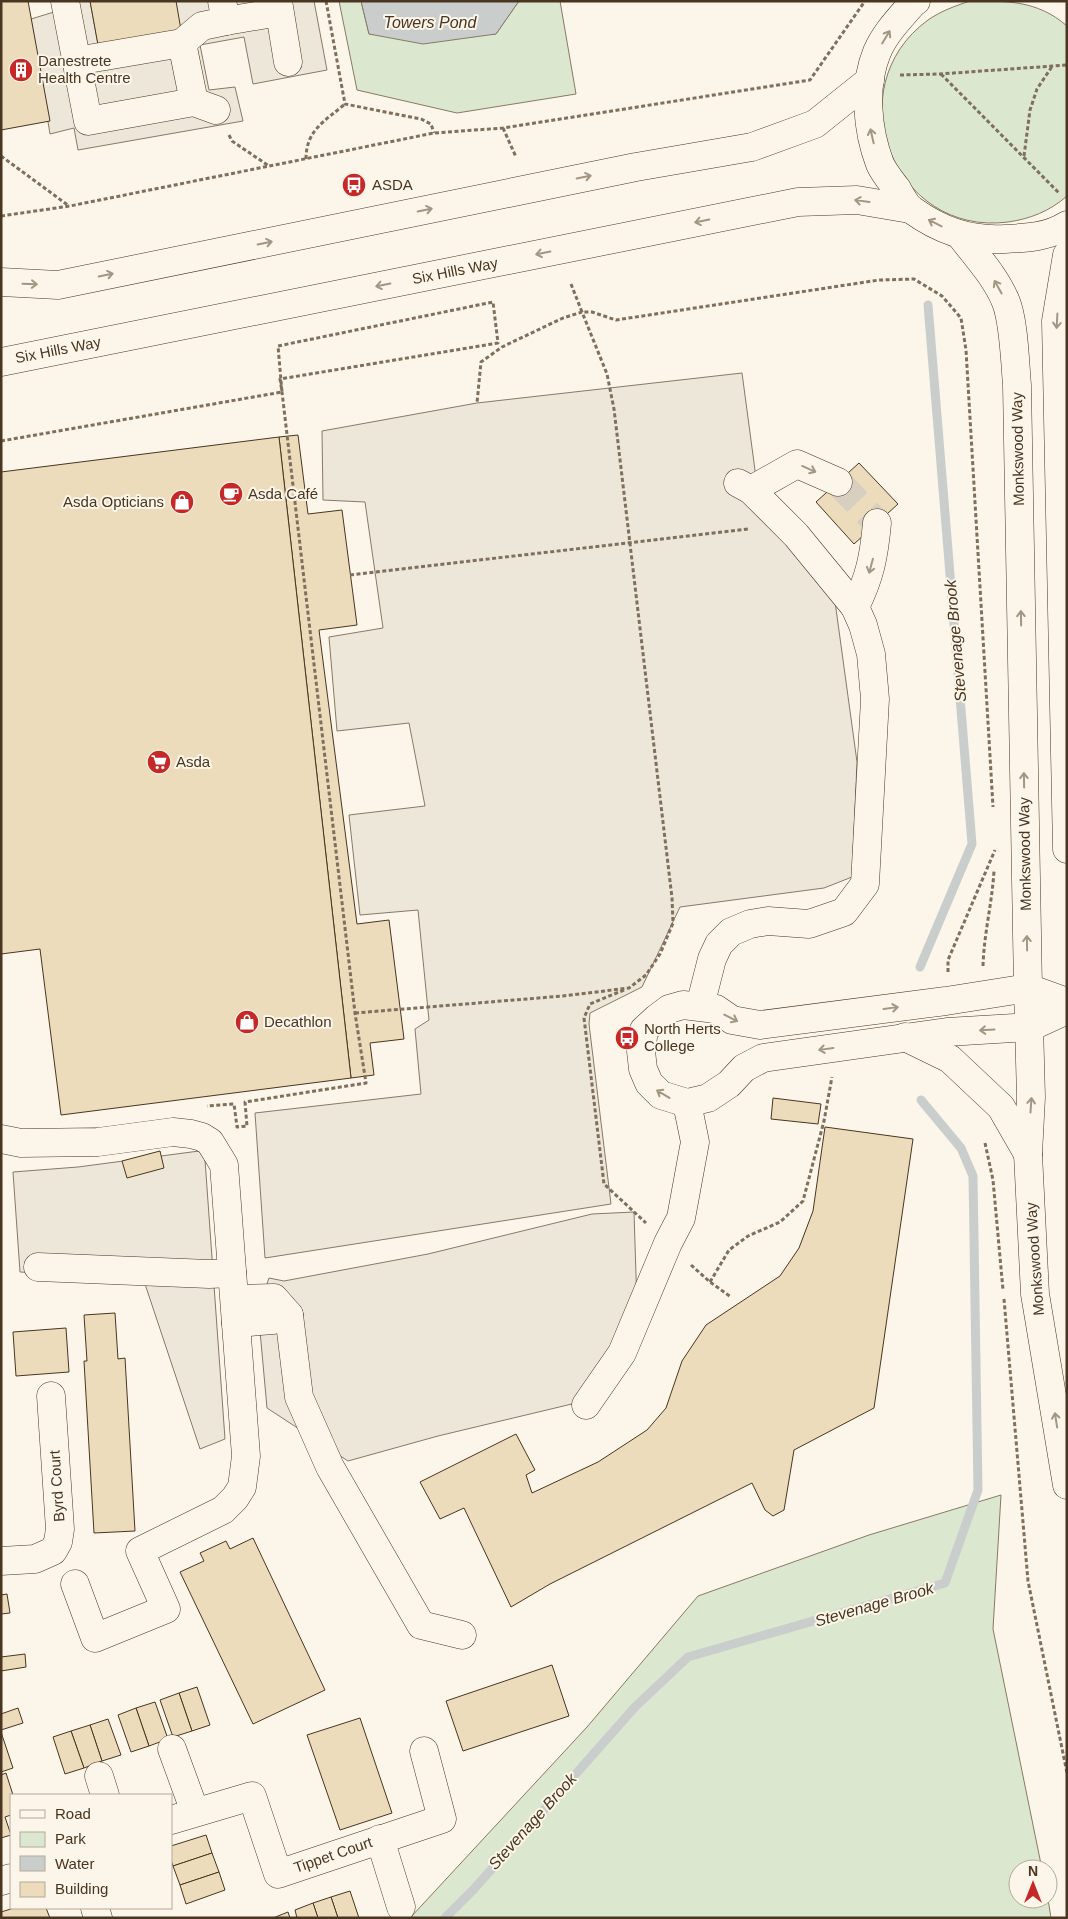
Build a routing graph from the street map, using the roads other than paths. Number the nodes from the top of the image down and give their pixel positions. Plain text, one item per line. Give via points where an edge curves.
1 (66, 1) edge
2 (914, 2) edge
3 (278, 7) edge
4 (224, 11) edge
5 (182, 43) junction
6 (76, 61) junction
7 (288, 62) dead end
8 (870, 80) junction
9 (910, 210) junction
10 (1067, 225) edge
11 (961, 236) junction
12 (1067, 256) edge
13 (1, 282) edge
14 (1, 362) edge
15 (838, 482) tunnel mouth
16 (877, 523) dead end
17 (855, 607) junction
18 (1067, 849) edge
19 (1028, 988) junction
20 (1067, 1002) edge
21 (700, 1006) junction
22 (1067, 1010) edge
23 (1030, 1027) junction
24 (905, 1037) junction
25 (687, 1103) junction
26 (1, 1139) edge
27 (1028, 1154) junction
28 (38, 1267) dead end
29 (234, 1298) junction
30 (51, 1396) dead end
31 (586, 1405) dead end
32 (1067, 1485) edge
33 (1, 1561) edge
34 (75, 1584) dead end
35 (462, 1635) dead end
36 (172, 1749) dead end
37 (424, 1751) dead end
38 (183, 1816) edge
39 (380, 1839) junction
40 (401, 1907) dead end

1 - 6 main road
8 -> 2 main road via 877,52
3 - 4 main road
3 - 7 main road
4 - 5 main road
5 - 6 main road
5 - 6 main road via 205,106 88,120
9 -> 8 main road via 881,166 873,141 867,114
13 -> 8 main road via 58,285 636,166 752,147 814,124
11 -> 9 main road
9 -> 14 main road, Six Hills Way via 857,200 798,202
10 - 11 main road via 1055,232 1028,238 983,240
19 -> 11 main road, Monkswood Way via 1017,385 1007,302
12 -> 18 main road via 1056,321
17 -> 15 main road via 796,535 745,486 797,464
16 -> 17 main road via 871,567
17 - 21 main road via 871,654 875,699 865,884 844,912 809,924 768,921 731,932 719,944 712,959
19 - 20 main road
21 -> 19 main road via 716,1009 732,1020 760,1025
19 - 23 main road, Monkswood Way
25 -> 21 main road via 662,1095 649,1083 641,1051 644,1030 657,1018 669,1009 683,1005
22 - 23 main road
23 -> 24 main road
27 -> 23 main road, Monkswood Way via 1032,1097
24 -> 25 main road via 763,1058 744,1068 729,1084 708,1098
24 - 27 main road via 950,1059 1002,1107
25 - 31 main road via 695,1142 681,1218 622,1352
26 - 29 main road via 21,1143 98,1142 173,1132 191,1134 210,1142 224,1165
32 -> 27 main road, Monkswood Way via 1035,1294
28 - 29 main road via 209,1274
29 - 34 main road via 246,1456 242,1487 222,1510 140,1551 166,1609 95,1638
29 - 35 main road via 274,1298 289,1315 299,1398 330,1466 422,1625
30 - 33 main road, Byrd Court via 60,1529 58,1542 53,1551 35,1558
36 - 38 main road, Tippet Court
37 - 39 main road, Tippet Court via 442,1819
38 - 39 main road, Tippet Court via 252,1796 278,1874
39 - 40 main road, Tippet Court

